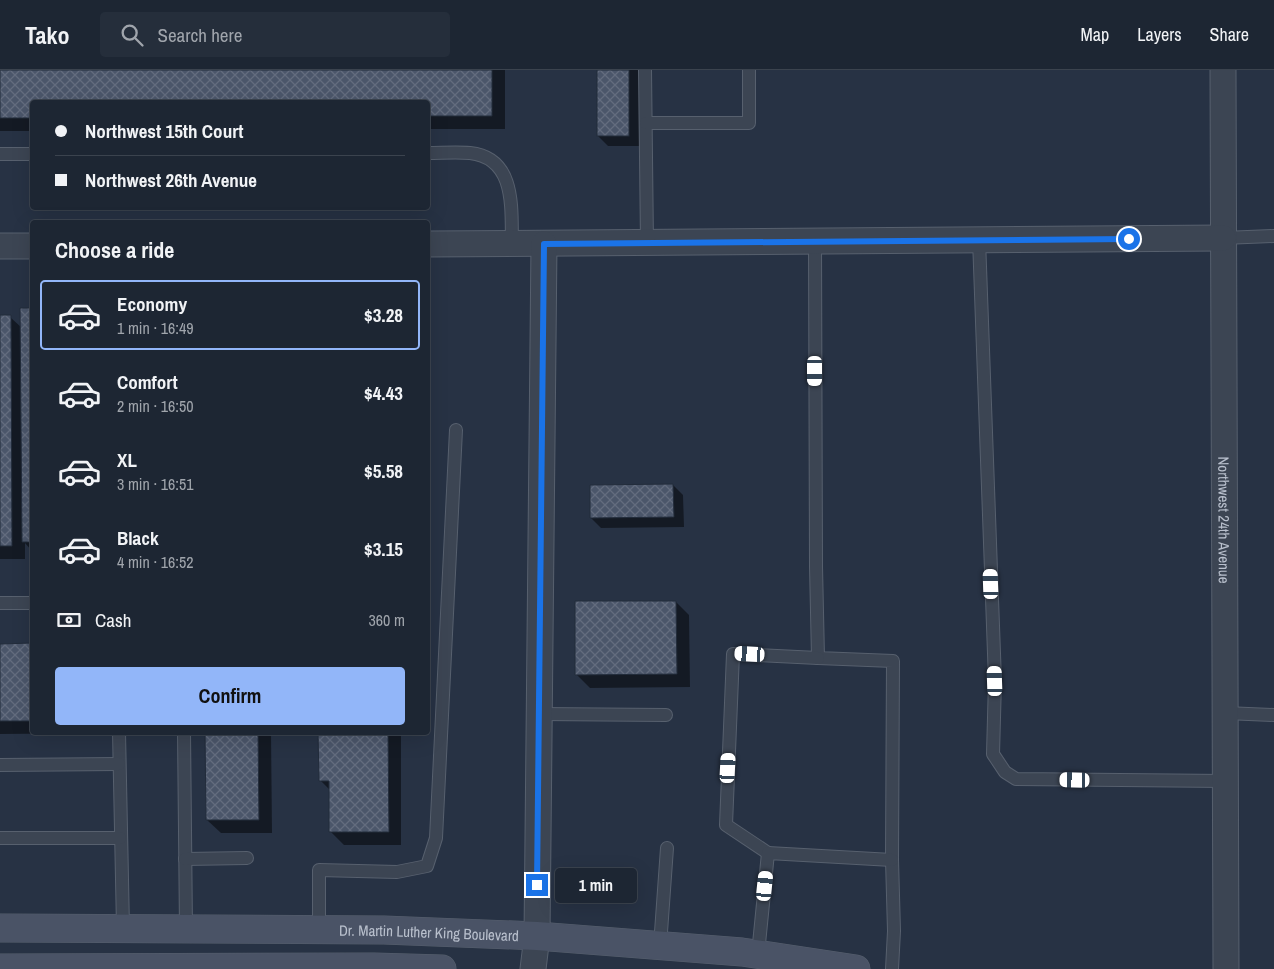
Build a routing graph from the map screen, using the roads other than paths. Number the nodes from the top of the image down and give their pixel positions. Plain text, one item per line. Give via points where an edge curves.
1 (645, 70) edge
2 (749, 70) edge
3 (1223, 70) edge
4 (646, 124) junction
5 (430, 153) edge
6 (0, 154) edge
7 (30, 154) edge
8 (1274, 236) edge
9 (1223, 238) junction
10 (979, 240) junction
11 (815, 242) junction
12 (646, 243) junction
13 (430, 244) edge
14 (512, 244) junction
15 (544, 244) junction
16 (0, 246) edge
17 (30, 246) edge
18 (456, 430) dead end
19 (0, 603) edge
20 (30, 603) edge
21 (818, 658) junction
22 (1225, 713) junction
23 (539, 714) junction
24 (666, 715) dead end
25 (1274, 715) edge
26 (119, 735) edge
27 (184, 735) edge
28 (119, 764) junction
29 (0, 765) edge
30 (1225, 781) junction
31 (0, 838) edge
32 (120, 838) junction
33 (667, 848) dead end
34 (768, 854) junction
35 (247, 858) dead end
36 (185, 859) junction
37 (892, 860) junction
38 (0, 928) edge
39 (122, 928) junction
40 (186, 929) junction
41 (319, 929) junction
42 (537, 936) junction
43 (660, 946) junction
44 (758, 954) junction
45 (0, 968) edge
46 (181, 968) edge
47 (374, 968) edge
48 (442, 969) edge
49 (533, 969) edge
50 (856, 969) edge
51 (892, 969) edge
52 (1226, 969) edge

1 - 4 lane
2 - 4 lane via 749,123
3 - 9 street, Northwest 24th Avenue
4 - 12 lane
5 - 14 lane via 481,155 500,168 508,184
6 - 7 lane
8 - 9 lane
9 - 10 street
9 - 22 street, Northwest 24th Avenue
10 - 11 street
10 - 30 lane via 995,681 993,754 1005,772 1016,779
11 - 12 street
11 - 21 lane
12 - 15 street
13 - 14 street
14 - 15 street
15 - 23 street
16 - 17 street
18 - 41 lane via 436,838 427,866 397,872 319,870
19 - 20 lane
21 - 34 lane via 733,654 726,825
21 - 37 lane via 893,661
22 - 25 lane
22 - 30 street, Northwest 24th Avenue
23 - 24 lane
23 - 42 street
26 - 28 lane
27 - 36 lane
28 - 29 lane
28 - 32 lane
30 - 52 street, Northwest 24th Avenue
31 - 32 lane
32 - 39 lane
33 - 43 lane
34 - 37 lane
34 - 44 lane
35 - 36 lane
36 - 40 lane
37 - 51 lane
38 - 39 main road, Dr. Martin Luther King Boulevard
39 - 40 main road, Dr. Martin Luther King Boulevard
40 - 41 main road, Dr. Martin Luther King Boulevard
41 - 42 main road, Dr. Martin Luther King Boulevard
42 - 43 main road, Dr. Martin Luther King Boulevard
42 - 49 street
43 - 44 main road, Dr. Martin Luther King Boulevard
44 - 50 main road, Dr. Martin Luther King Boulevard
45 - 46 main road
46 - 47 main road
47 - 48 main road

